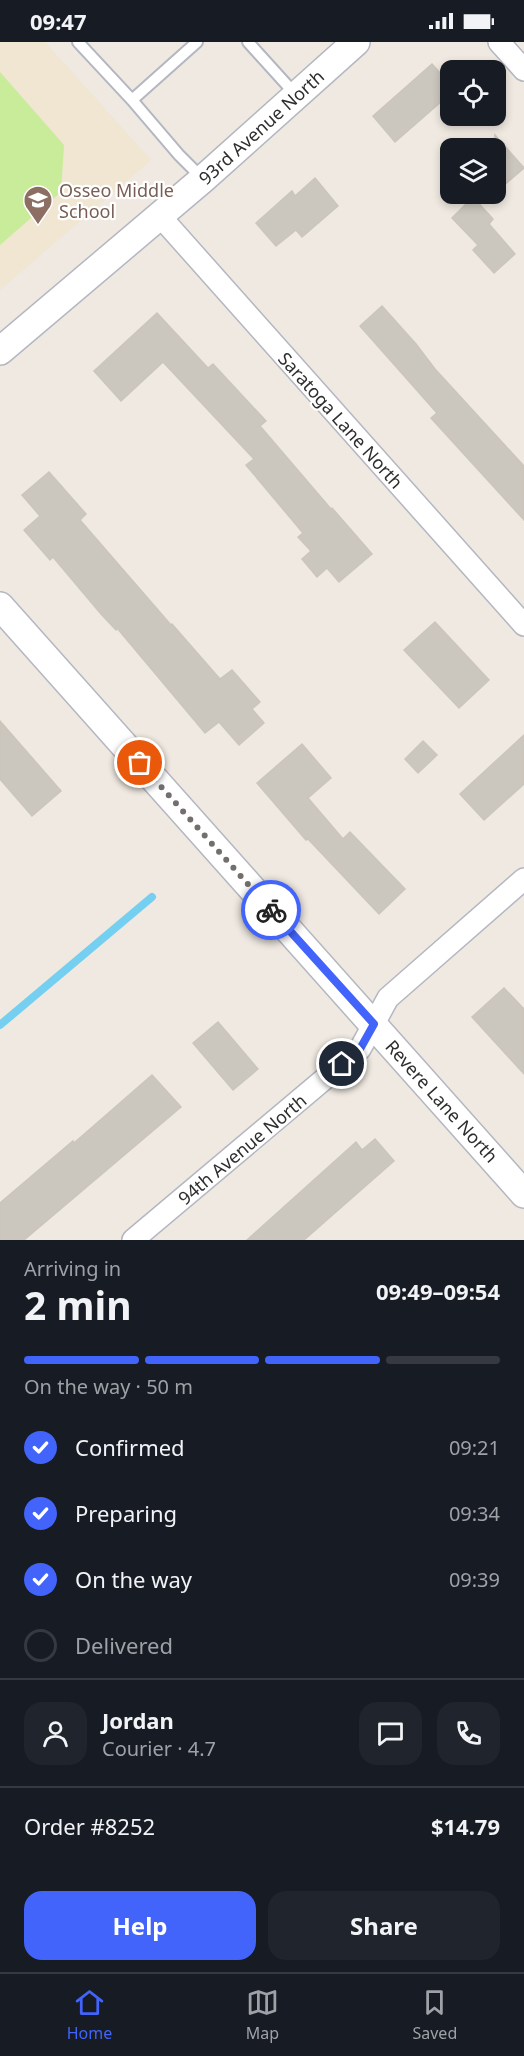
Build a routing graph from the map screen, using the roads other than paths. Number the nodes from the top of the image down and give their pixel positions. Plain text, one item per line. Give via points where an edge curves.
1 (78, 42) edge
2 (197, 42) edge
3 (248, 42) edge
4 (356, 42) edge
5 (499, 42) edge
6 (524, 70) edge
7 (296, 95) junction
8 (132, 100) junction
9 (202, 178) junction
10 (159, 215) junction
11 (0, 351) edge
12 (0, 606) edge
13 (524, 625) edge
14 (524, 879) edge
15 (374, 1024) junction
16 (524, 1194) edge
17 (133, 1240) edge

1 - 8 lane
2 - 8 lane
3 - 7 lane
4 - 7 street, 93rd Avenue North
5 - 6 street
7 - 9 street, 93rd Avenue North
8 - 9 lane
9 - 10 street, 93rd Avenue North
10 - 11 street, 93rd Avenue North
10 - 13 street, Saratoga Lane North
12 - 15 street, Revere Lane North
14 - 15 street, 94th Avenue North via 388,998
15 - 16 street, Revere Lane North
15 - 17 street, 94th Avenue North via 360,1049

